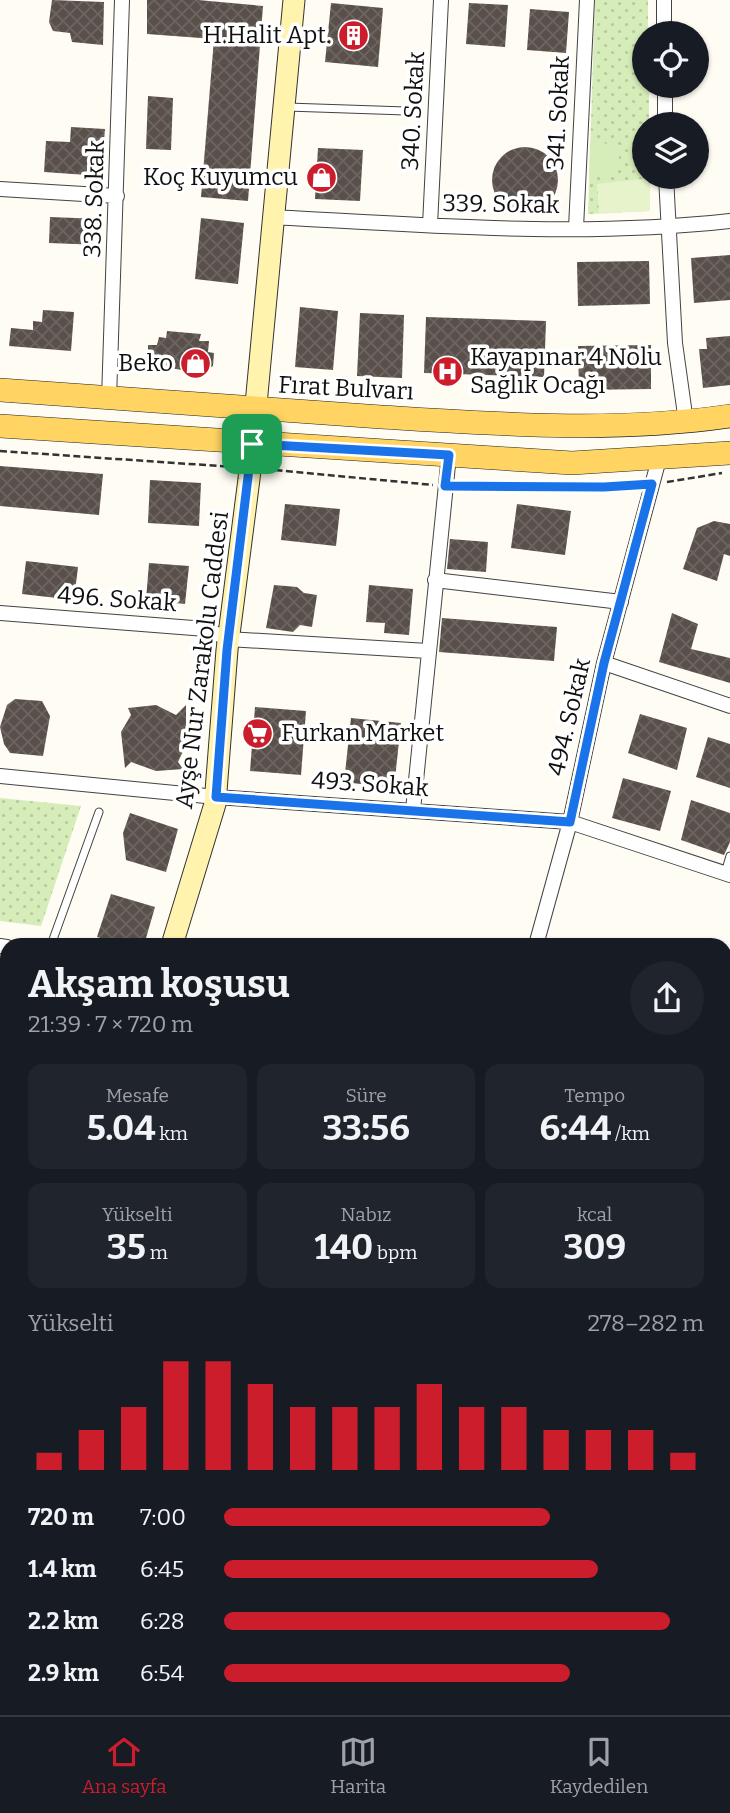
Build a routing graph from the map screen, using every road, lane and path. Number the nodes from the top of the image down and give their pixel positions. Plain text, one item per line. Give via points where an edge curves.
1 (122, 0) edge
2 (294, 0) edge
3 (441, 0) edge
4 (587, 0) edge
5 (664, 0) edge
6 (664, 21) edge
7 (283, 107) junction
8 (406, 111) dead end
9 (0, 189) edge
10 (666, 189) edge
11 (117, 196) junction
12 (272, 217) junction
13 (730, 221) edge
14 (430, 225) junction
15 (576, 228) junction
16 (666, 228) junction
17 (0, 390) edge
18 (110, 399) junction
19 (254, 409) junction
20 (730, 416) edge
21 (686, 422) junction
22 (0, 426) edge
23 (252, 444) junction
24 (0, 451) edge
25 (730, 453) edge
26 (449, 455) junction
27 (659, 459) junction
28 (250, 468) junction
29 (730, 472) edge
30 (652, 484) junction
31 (445, 486) junction
32 (435, 580) junction
33 (621, 602) junction
34 (0, 613) edge
35 (228, 639) junction
36 (428, 651) junction
37 (604, 663) junction
38 (730, 706) edge
39 (0, 776) edge
40 (216, 797) junction
41 (413, 810) junction
42 (99, 812) dead end
43 (570, 822) junction
44 (730, 856) edge
45 (727, 874) edge
46 (54, 938) edge
47 (174, 938) edge
48 (538, 938) edge

1 - 11 street, 338. Sokak
2 - 7 street, Ayşe Nur Zarakolu Caddesi
3 - 14 street, 340. Sokak
4 - 15 street, 341. Sokak
5 - 6 street
7 - 8 lane
7 - 12 street, Ayşe Nur Zarakolu Caddesi
9 - 11 street
10 - 16 street
11 - 18 street, 338. Sokak
12 - 14 street, 339. Sokak
12 - 19 street, Ayşe Nur Zarakolu Caddesi
13 - 16 street, 339. Sokak
14 - 15 street, 339. Sokak
15 - 16 street, 339. Sokak
16 - 21 street via 674,343
17 - 18 main road, Fırat Bulvarı
18 - 19 main road, Fırat Bulvarı
19 - 21 main road, Fırat Bulvarı via 568,426
19 - 23 street, Ayşe Nur Zarakolu Caddesi
20 - 21 main road, Fırat Bulvarı
22 - 23 main road
23 - 26 main road
23 - 28 street, Ayşe Nur Zarakolu Caddesi
24 - 28 path
25 - 27 main road
26 - 27 main road via 572,463
26 - 31 street
27 - 30 street, 494. Sokak
28 - 31 path
28 - 35 street, Ayşe Nur Zarakolu Caddesi
29 - 30 path
30 - 31 path
30 - 33 street, 494. Sokak
31 - 32 street
32 - 33 street
32 - 36 street
33 - 37 street, 494. Sokak
34 - 35 street, 496. Sokak via 206,629
35 - 36 street, 496. Sokak
35 - 40 street, Ayşe Nur Zarakolu Caddesi
36 - 41 street
37 - 38 street
37 - 43 street, 494. Sokak
39 - 40 street, 493. Sokak
40 - 41 street, 493. Sokak
40 - 47 street, Ayşe Nur Zarakolu Caddesi
41 - 43 street, 493. Sokak
42 - 46 lane
43 - 45 street, 493. Sokak
43 - 48 street, 494. Sokak
44 - 45 lane

